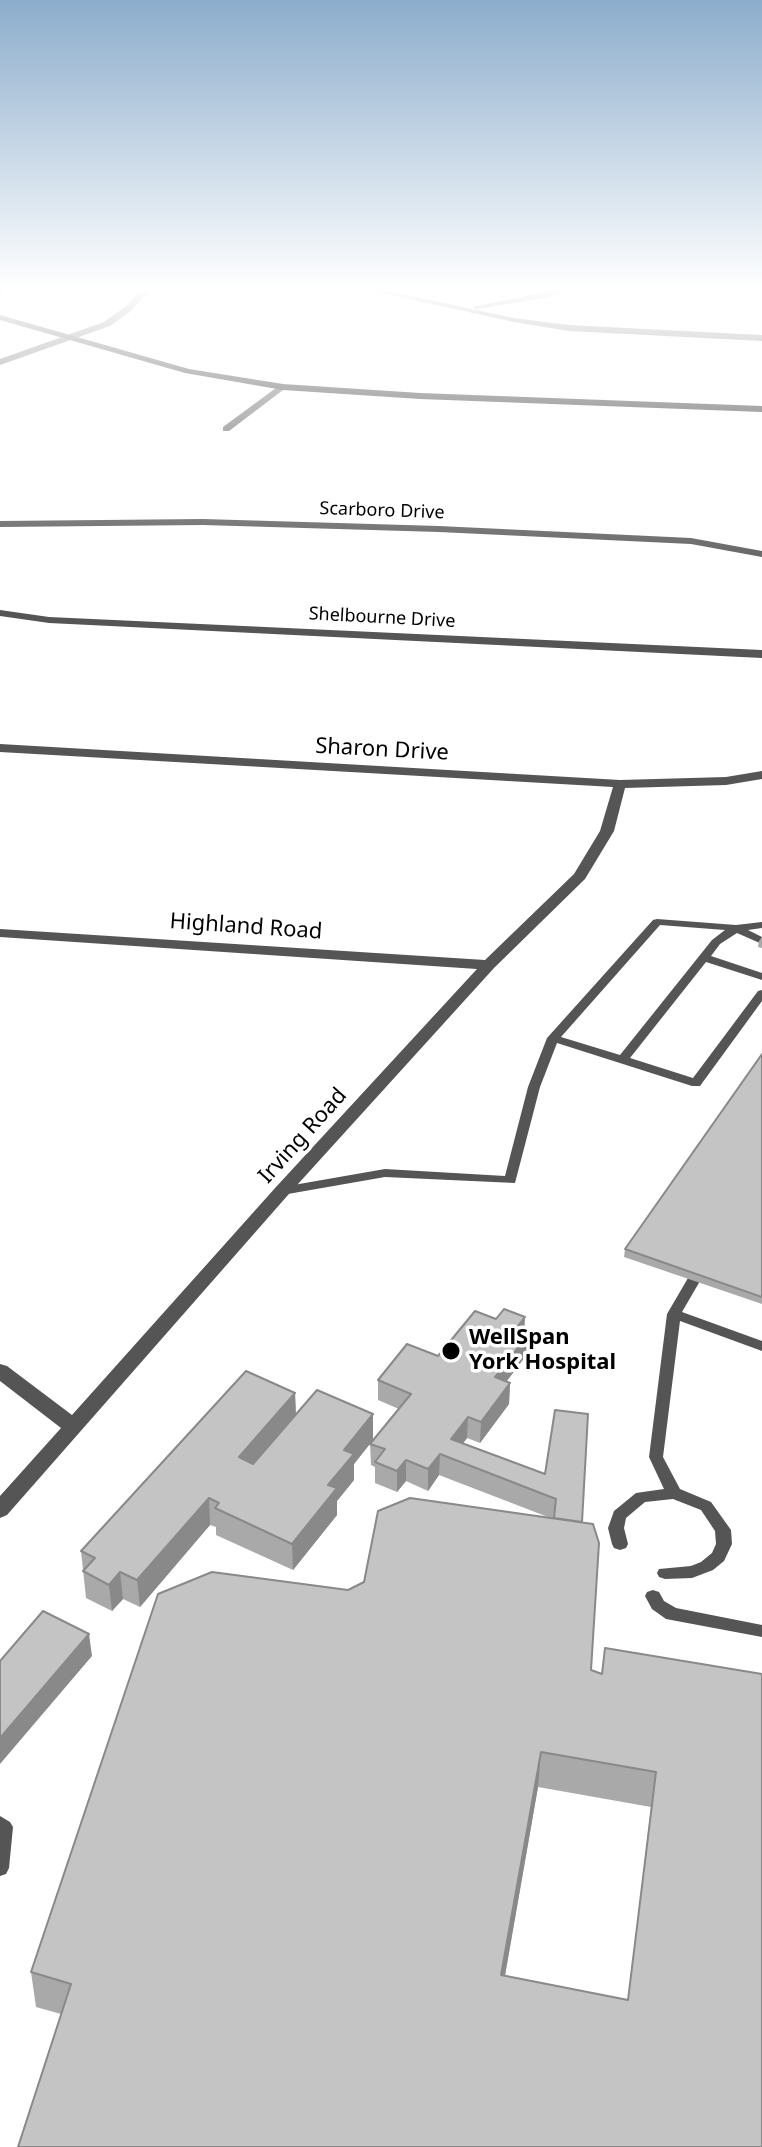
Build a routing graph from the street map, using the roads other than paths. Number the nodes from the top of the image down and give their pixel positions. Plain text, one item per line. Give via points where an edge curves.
1 (279, 390) edge
2 (332, 390) edge
3 (762, 409) edge
4 (226, 429) dead end
5 (0, 524) edge
6 (762, 554) edge
7 (0, 613) edge
8 (762, 654) edge
9 (0, 748) edge
10 (762, 775) edge
11 (620, 784) junction
12 (762, 925) edge
13 (736, 928) junction
14 (0, 933) edge
15 (762, 941) edge
16 (704, 957) junction
17 (489, 965) junction
18 (762, 977) edge
19 (762, 993) edge
20 (553, 1038) junction
21 (623, 1060) junction
22 (282, 1191) junction
23 (679, 1268) edge
24 (674, 1314) junction
25 (762, 1346) edge
26 (0, 1371) edge
27 (74, 1427) junction
28 (674, 1493) junction
29 (0, 1510) edge
30 (620, 1544) dead end
31 (665, 1573) dead end
32 (653, 1596) dead end
33 (762, 1631) edge
34 (0, 1824) edge
35 (0, 1868) edge

1 - 4 street
2 - 3 street
5 - 6 street, Scarboro Drive via 203,522 454,529 691,541
7 - 8 street, Shelbourne Drive via 49,620
9 - 11 street, Sharon Drive
10 - 11 street, Sharon Drive
11 - 17 street, Irving Road via 607,831 580,876
12 - 13 lane
13 - 15 lane
13 - 16 lane
13 - 20 lane via 657,922
14 - 17 street, Highland Road
16 - 18 lane
16 - 21 lane
17 - 22 street, Irving Road
19 - 21 lane via 696,1083
20 - 21 lane
20 - 22 lane via 510,1180 385,1173
22 - 27 street, Irving Road
23 - 24 lane via 700,1280
24 - 25 lane
24 - 28 lane via 656,1457
26 - 27 street
27 - 29 street, Irving Road
28 - 30 lane via 641,1497 628,1505 616,1528
28 - 31 lane via 706,1506 723,1530 724,1544 707,1566
32 - 33 lane via 672,1614
34 - 35 lane

